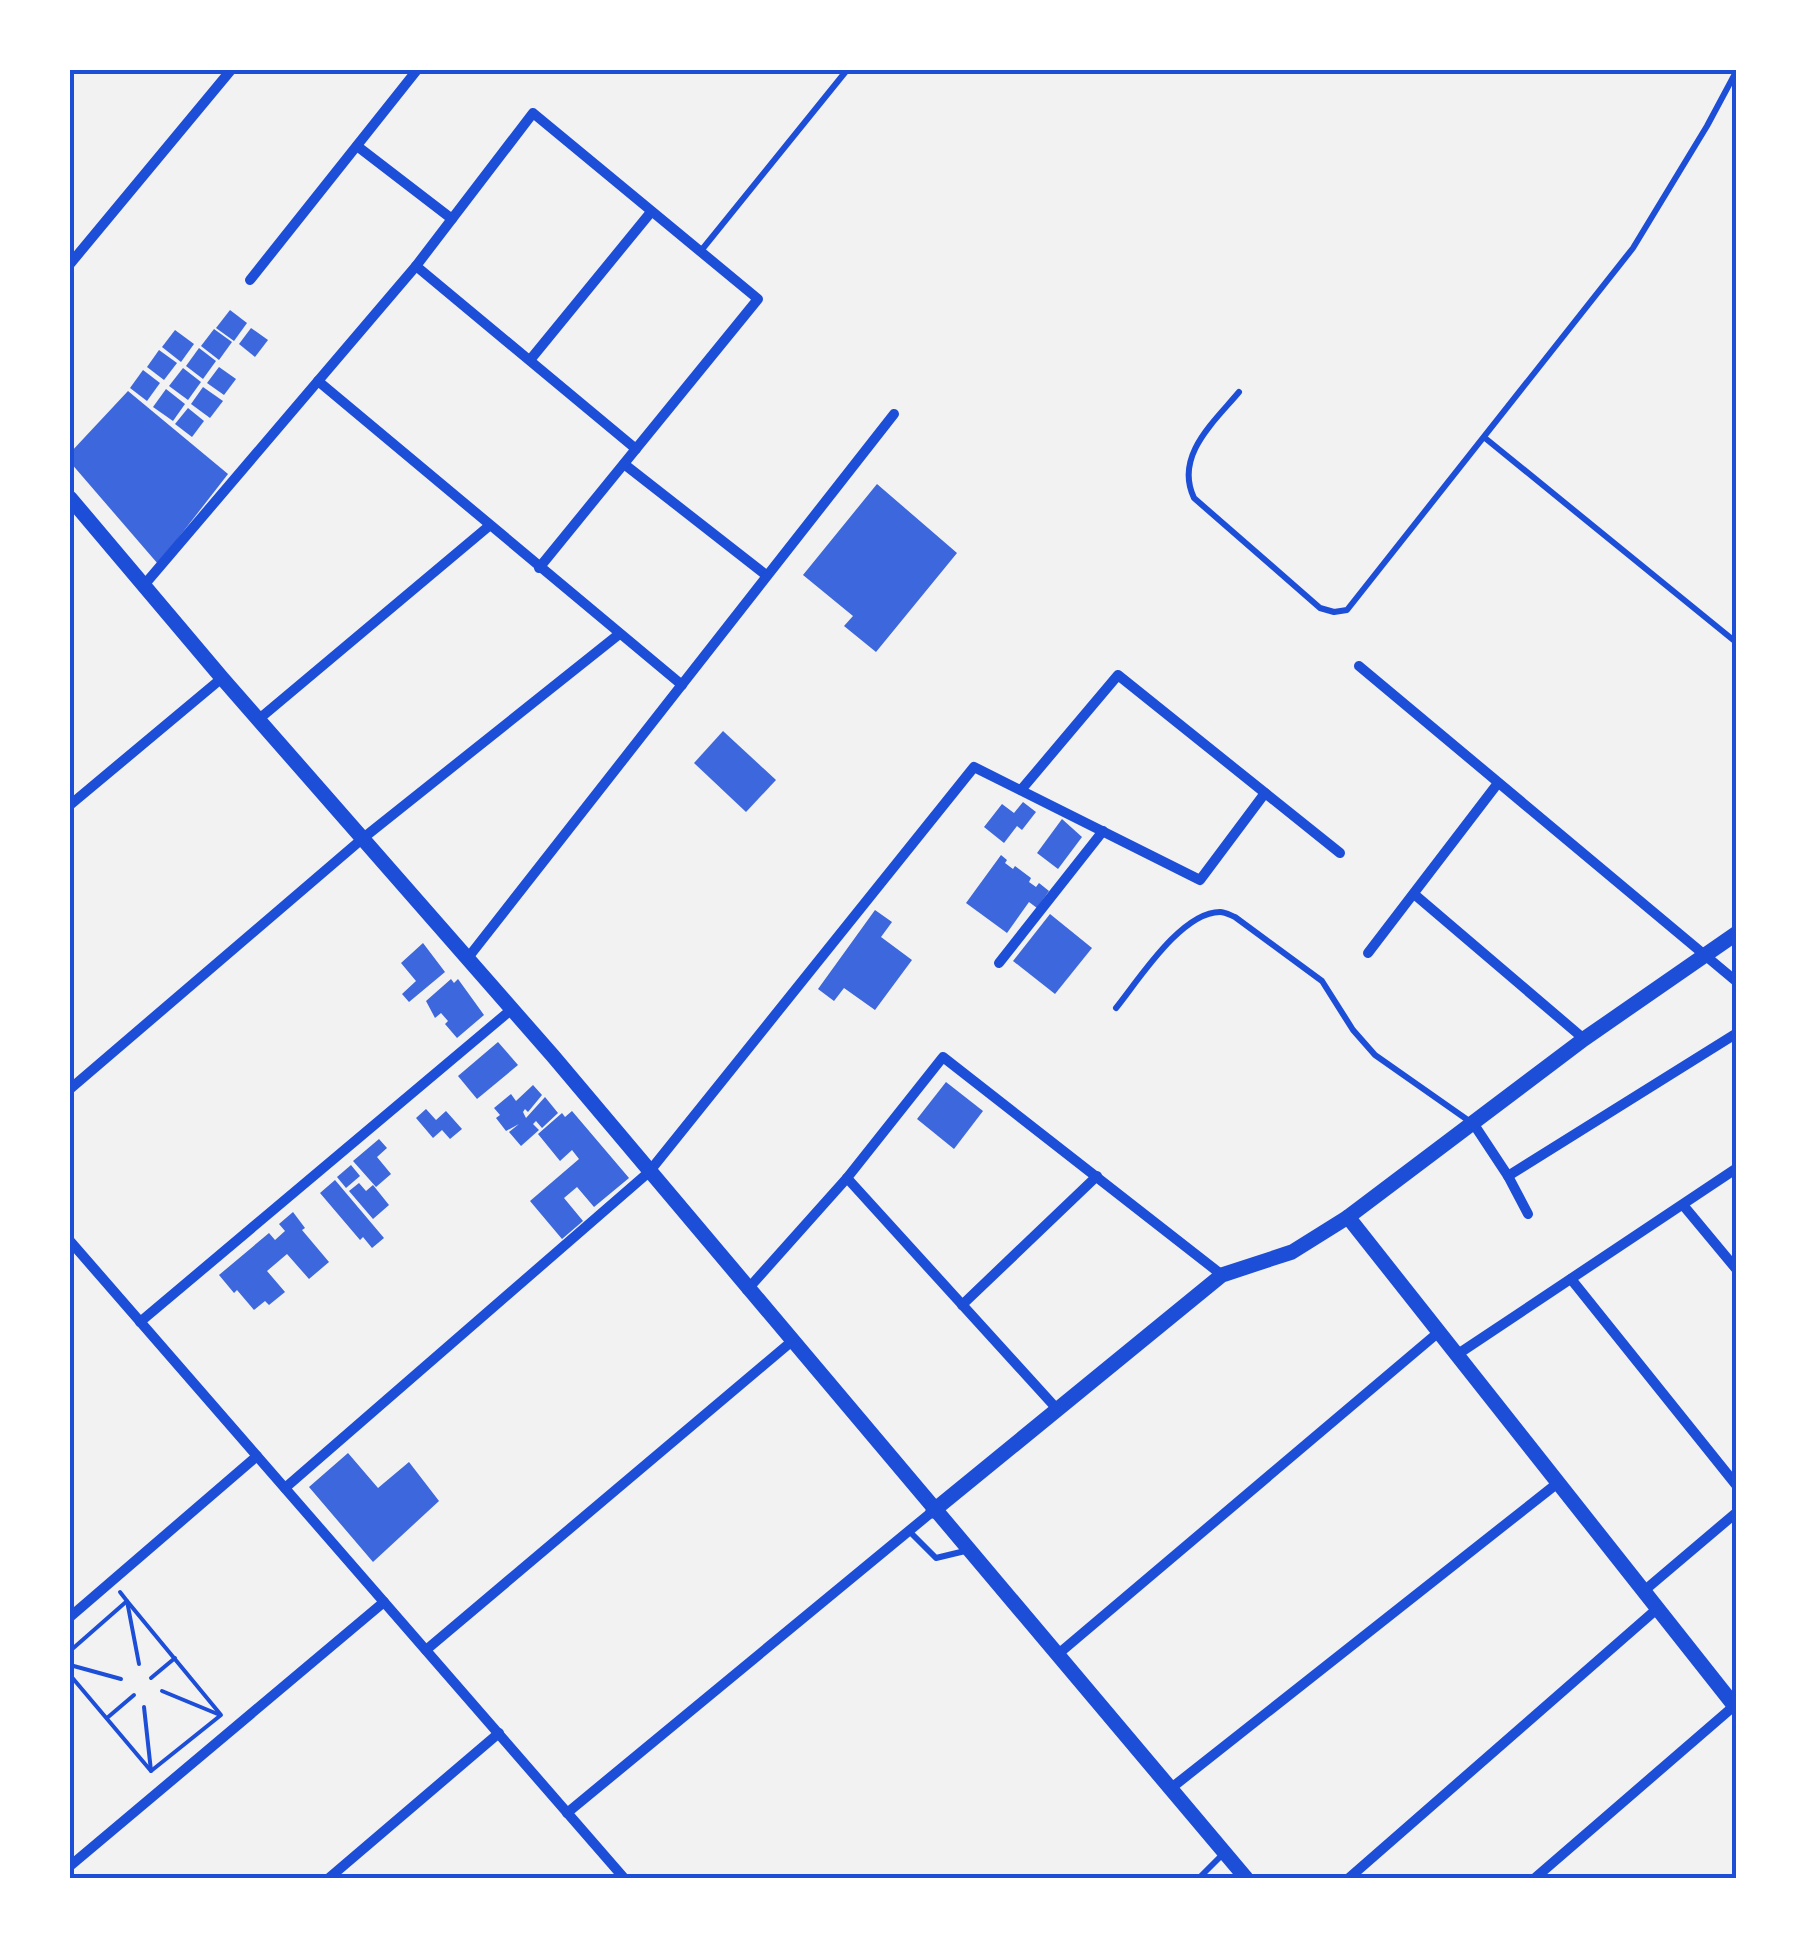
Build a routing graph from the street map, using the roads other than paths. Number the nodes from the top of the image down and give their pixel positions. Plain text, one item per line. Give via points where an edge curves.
1 (231, 70) edge
2 (417, 70) edge
3 (846, 70) edge
4 (1737, 70) edge
5 (357, 146) junction
6 (651, 212) junction
7 (452, 218) junction
8 (700, 253) junction
9 (70, 264) edge
10 (416, 266) junction
11 (250, 280) dead end
12 (530, 360) junction
13 (318, 381) junction
14 (1239, 392) dead end
15 (894, 414) dead end
16 (1485, 438) junction
17 (636, 449) junction
18 (624, 464) junction
19 (74, 510) edge
20 (490, 526) junction
21 (539, 568) junction
22 (766, 575) junction
23 (145, 584) junction
24 (618, 635) junction
25 (1737, 643) edge
26 (1359, 666) dead end
27 (222, 678) junction
28 (682, 685) junction
29 (258, 719) junction
30 (1498, 783) junction
31 (1021, 790) junction
32 (1265, 792) junction
33 (70, 805) edge
34 (1103, 831) junction
35 (362, 839) junction
36 (1340, 852) dead end
37 (1414, 894) junction
38 (1737, 933) edge
39 (1368, 953) dead end
40 (1702, 954) junction
41 (467, 959) junction
42 (999, 963) dead end
43 (1737, 982) edge
44 (1116, 1008) dead end
45 (512, 1010) junction
46 (1737, 1033) edge
47 (1584, 1039) junction
48 (70, 1089) edge
49 (1473, 1123) junction
50 (1737, 1168) edge
51 (650, 1172) junction
52 (1098, 1176) junction
53 (1508, 1176) junction
54 (847, 1178) junction
55 (1682, 1205) junction
56 (1528, 1214) dead end
57 (1348, 1217) junction
58 (70, 1241) edge
59 (1737, 1270) edge
60 (1222, 1275) junction
61 (1571, 1279) junction
62 (747, 1290) junction
63 (962, 1305) junction
64 (140, 1322) junction
65 (1440, 1330) junction
66 (791, 1342) junction
67 (1458, 1354) junction
68 (1057, 1409) junction
69 (257, 1456) junction
70 (1559, 1482) junction
71 (1737, 1486) edge
72 (285, 1488) junction
73 (934, 1511) junction
74 (1735, 1516) edge
75 (909, 1531) junction
76 (967, 1550) junction
77 (1645, 1590) junction
78 (384, 1602) junction
79 (1658, 1608) junction
80 (70, 1617) edge
81 (426, 1650) junction
82 (1057, 1655) junction
83 (1736, 1708) edge
84 (499, 1734) junction
85 (1170, 1789) junction
86 (567, 1812) junction
87 (1224, 1853) junction
88 (70, 1866) edge
89 (329, 1878) edge
90 (624, 1878) edge
91 (1199, 1878) edge
92 (1246, 1878) edge
93 (1349, 1878) edge
94 (1535, 1878) edge

1 - 9 street
2 - 5 street
3 - 8 lane
4 - 16 lane via 1633,248
5 - 7 street
5 - 11 street
6 - 7 street via 533,113
6 - 8 street
6 - 12 street
7 - 10 street
8 - 17 street via 758,299
10 - 12 street
10 - 13 street
12 - 17 street
13 - 20 street
13 - 23 street
14 - 16 lane via 1190,456 1187,478 1194,498 1327,611 1352,607
15 - 22 street
16 - 25 lane
17 - 18 street
18 - 21 street
18 - 22 street
19 - 23 street
20 - 21 street
20 - 29 street
21 - 24 street
22 - 28 street
23 - 27 street
24 - 28 street
24 - 35 street
26 - 30 street
27 - 29 street
27 - 33 street
28 - 41 street
29 - 35 street
30 - 37 street
30 - 40 street
31 - 32 street via 1118,676
31 - 34 street
31 - 51 street via 974,767
32 - 34 street via 1200,880
32 - 36 street
34 - 42 street
35 - 41 street
35 - 48 street
37 - 39 street
37 - 47 street
38 - 40 street
40 - 43 street
40 - 47 street
41 - 45 street
44 - 49 lane via 1170,940 1197,920 1219,912 1235,916 1322,981 1375,1055
45 - 51 street
45 - 64 street
46 - 53 street
47 - 49 street
49 - 53 street
49 - 57 street
50 - 55 street
51 - 62 street
51 - 72 street
52 - 54 street via 944,1057
52 - 60 street
52 - 63 street
53 - 56 street
54 - 62 street
54 - 63 street
55 - 59 street
55 - 61 street
57 - 60 street via 1292,1252
57 - 65 street
58 - 64 street
60 - 68 street
61 - 67 street
61 - 71 street
62 - 66 street
63 - 68 street
64 - 69 street
65 - 67 street
65 - 82 street
66 - 73 street
66 - 81 street
67 - 70 street
68 - 73 street
69 - 72 street
69 - 80 street
70 - 77 street
70 - 85 street
72 - 78 street
73 - 75 street
73 - 76 street
74 - 77 street
75 - 76 lane via 936,1558
75 - 86 street
76 - 82 street
77 - 79 street
78 - 81 street
78 - 88 street
79 - 83 street
79 - 93 street
81 - 84 street
82 - 85 street
83 - 94 street
84 - 86 street
84 - 89 street
85 - 87 street
86 - 90 street
87 - 91 lane
87 - 92 street

